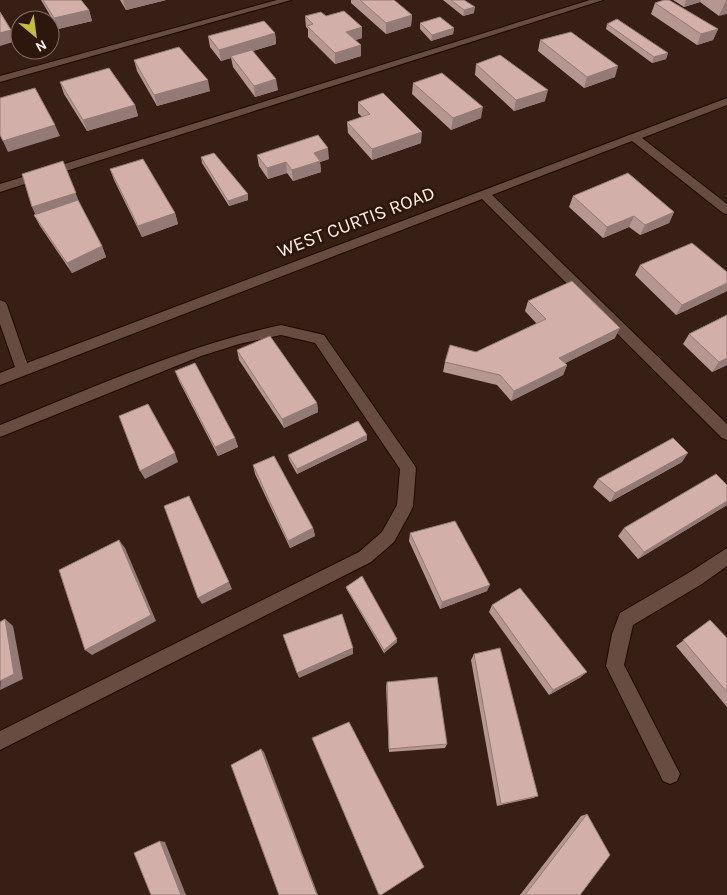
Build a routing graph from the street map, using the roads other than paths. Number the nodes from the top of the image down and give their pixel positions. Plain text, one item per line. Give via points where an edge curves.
1 (287, 0) edge
2 (599, 0) edge
3 (0, 79) edge
4 (727, 102) edge
5 (634, 137) junction
6 (0, 188) edge
7 (483, 193) junction
8 (727, 210) edge
9 (0, 305) edge
10 (23, 370) junction
11 (0, 379) edge
12 (0, 431) edge
13 (727, 434) edge
14 (727, 556) edge
15 (0, 741) edge
16 (670, 774) dead end

1 - 3 street
2 - 6 street
4 - 5 street, WEST CURTIS ROAD
5 - 7 street, WEST CURTIS ROAD
5 - 8 street
7 - 10 street, WEST CURTIS ROAD
7 - 13 street
9 - 10 street
10 - 11 street, WEST CURTIS ROAD
12 - 15 street via 197,352 239,338 282,330 319,339 408,468 405,506 388,537 365,557
14 - 16 street via 626,619 621,634 615,666

